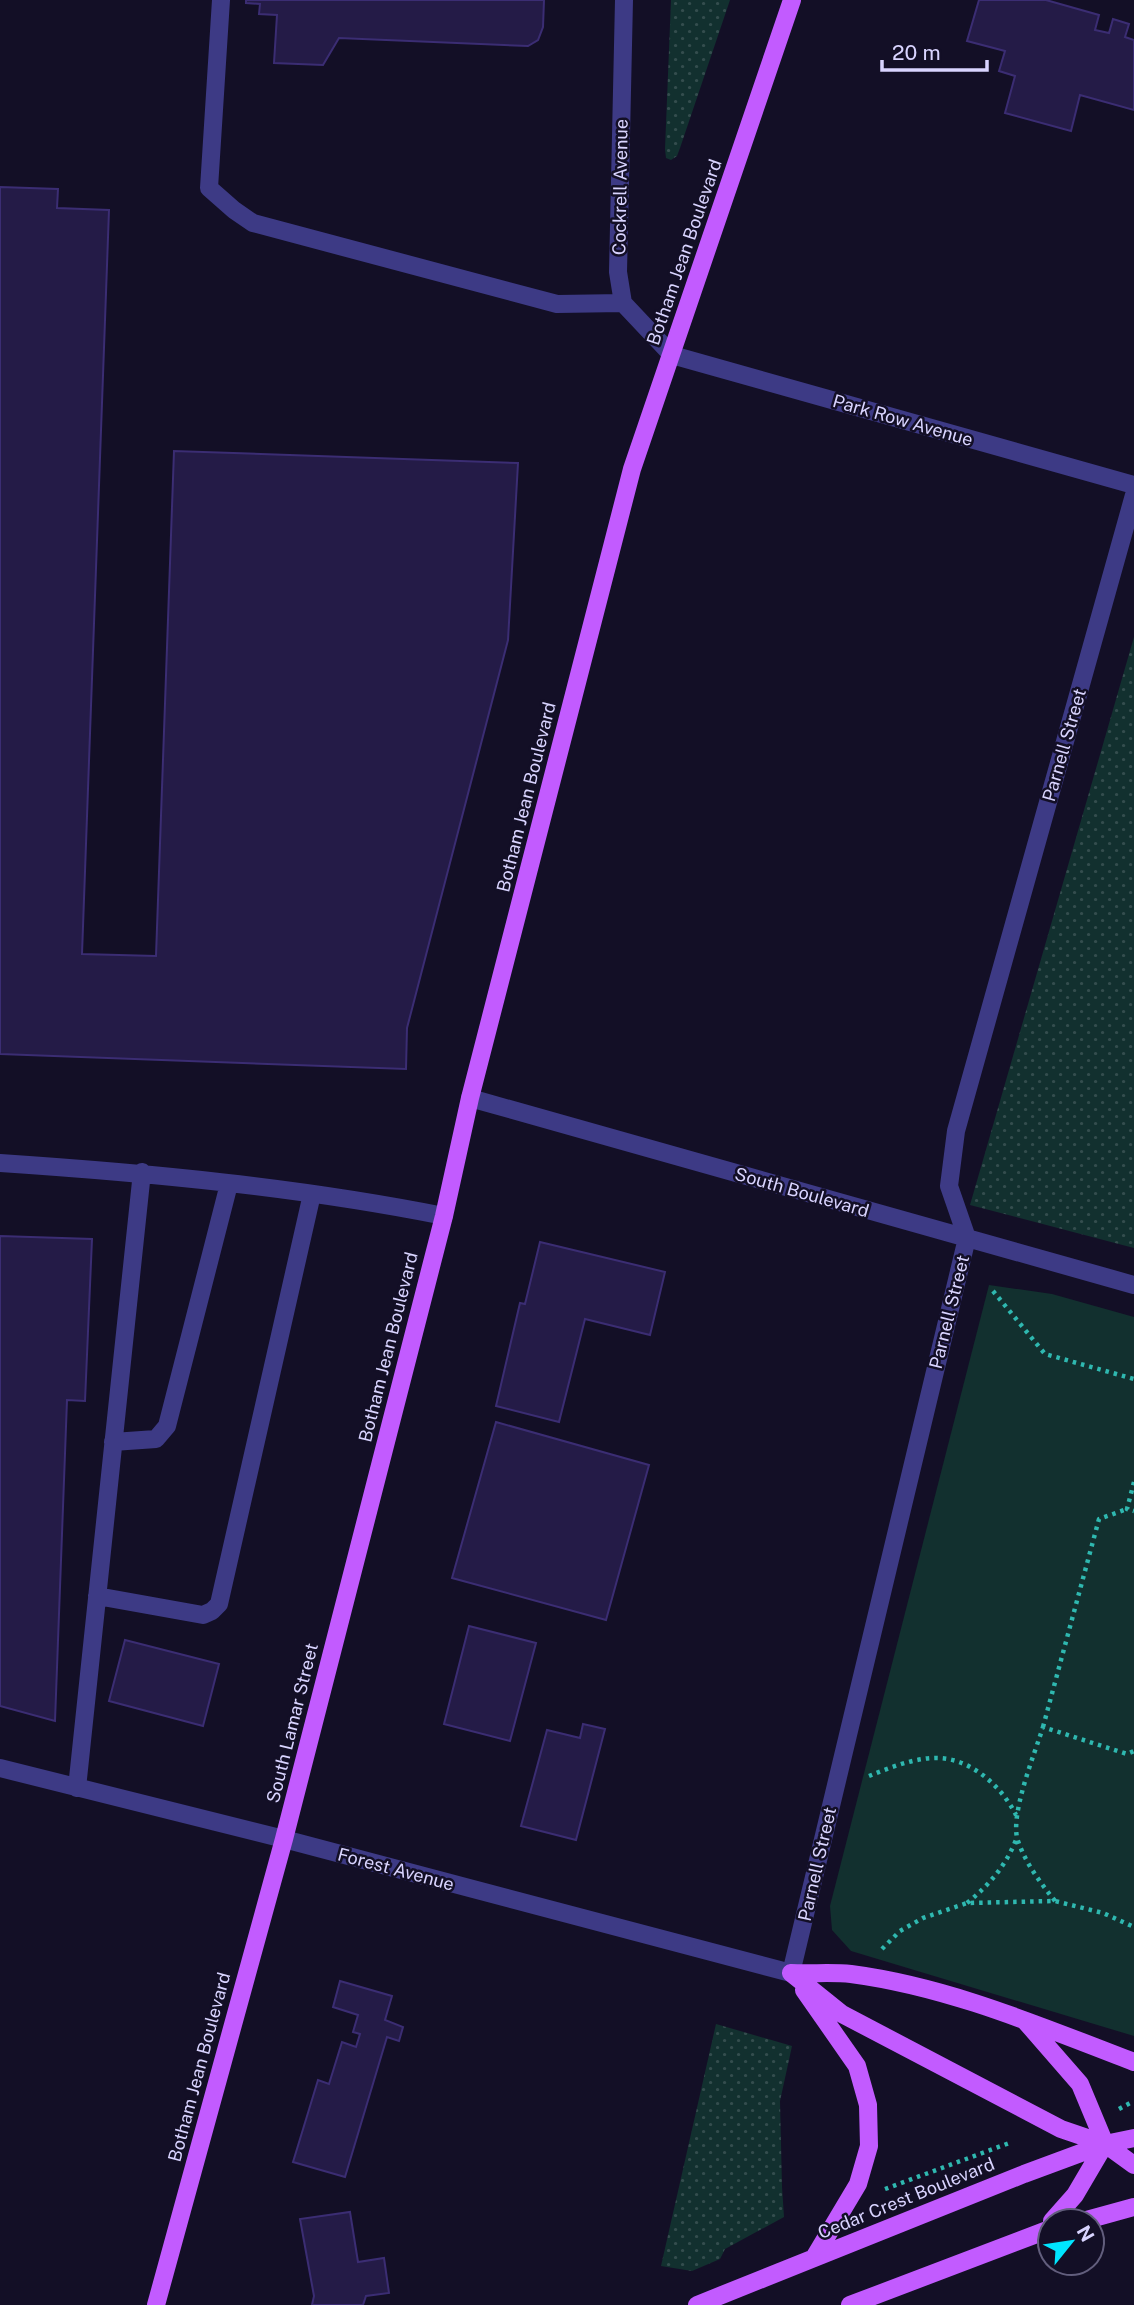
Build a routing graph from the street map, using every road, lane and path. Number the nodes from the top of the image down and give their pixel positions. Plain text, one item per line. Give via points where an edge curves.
1 (221, 0) edge
2 (624, 0) edge
3 (792, 0) edge
4 (623, 303) junction
5 (672, 355) junction
6 (1134, 485) edge
7 (1134, 495) edge
8 (470, 1098) junction
9 (0, 1163) edge
10 (142, 1172) junction
11 (229, 1184) junction
12 (312, 1194) junction
13 (444, 1216) junction
14 (967, 1238) junction
15 (1134, 1285) edge
16 (993, 1291) dead end
17 (1134, 1379) edge
18 (113, 1442) junction
19 (1134, 1482) edge
20 (1127, 1509) junction
21 (1134, 1511) edge
22 (97, 1596) junction
23 (341, 1617) joint
24 (1043, 1727) junction
25 (1134, 1751) edge
26 (0, 1768) edge
27 (869, 1776) dead end
28 (76, 1788) junction
29 (1016, 1816) junction
30 (284, 1839) junction
31 (1017, 1839) junction
32 (1055, 1901) junction
33 (967, 1903) junction
34 (1134, 1927) edge
35 (883, 1949) dead end
36 (791, 1973) junction
37 (1025, 2020) junction
38 (1134, 2062) edge
39 (1134, 2101) edge
40 (1118, 2109) dead end
41 (1134, 2138) edge
42 (1013, 2142) dead end
43 (1105, 2144) junction
44 (1134, 2165) edge
45 (874, 2193) dead end
46 (1065, 2207) edge
47 (1134, 2207) edge
48 (1106, 2215) edge
49 (1036, 2231) edge
50 (815, 2256) junction
51 (156, 2305) edge
52 (697, 2305) edge
53 (850, 2305) edge

1 - 4 street via 209,188 234,210 253,223 557,304
2 - 4 street, Cockrell Avenue via 618,272
3 - 5 main road, Botham Jean Boulevard
4 - 5 street
5 - 6 street, Park Row Avenue
5 - 8 main road, Botham Jean Boulevard via 632,469
7 - 14 street, Parnell Street via 956,1131 949,1186
8 - 13 main road, Botham Jean Boulevard
8 - 14 street, South Boulevard
9 - 10 street
10 - 11 street
10 - 18 street
11 - 12 street
11 - 18 street via 167,1426 156,1438
12 - 13 street
12 - 22 street via 219,1604 202,1615
13 - 23 main road, Botham Jean Boulevard
14 - 15 street, South Boulevard
14 - 36 street, Parnell Street
16 - 17 path via 1045,1354
18 - 22 street
19 - 20 path
20 - 21 path
20 - 24 path via 1099,1519
22 - 28 street
23 - 30 main road, South Lamar Street
24 - 25 path via 1127,1754
24 - 29 path
26 - 28 street, Forest Avenue
27 - 29 path via 934,1758 953,1761 988,1779
28 - 30 street, Forest Avenue
29 - 31 path
30 - 36 street, Forest Avenue
30 - 51 main road, Botham Jean Boulevard
31 - 32 path via 1033,1873
31 - 33 path via 1006,1863
32 - 33 path
32 - 34 path
33 - 35 path via 923,1918 900,1931
36 - 37 main road via 849,1974 933,1989
36 - 43 main road via 842,2014 1061,2129
36 - 50 main road via 858,2066 868,2105 869,2146 858,2184
37 - 38 main road
37 - 43 main road via 1080,2084
39 - 40 path
41 - 43 main road, Cedar Crest Boulevard
42 - 45 path
43 - 44 main road
43 - 46 main road
43 - 50 main road, Cedar Crest Boulevard
47 - 48 main road
49 - 53 main road
50 - 52 main road, Cedar Crest Boulevard

